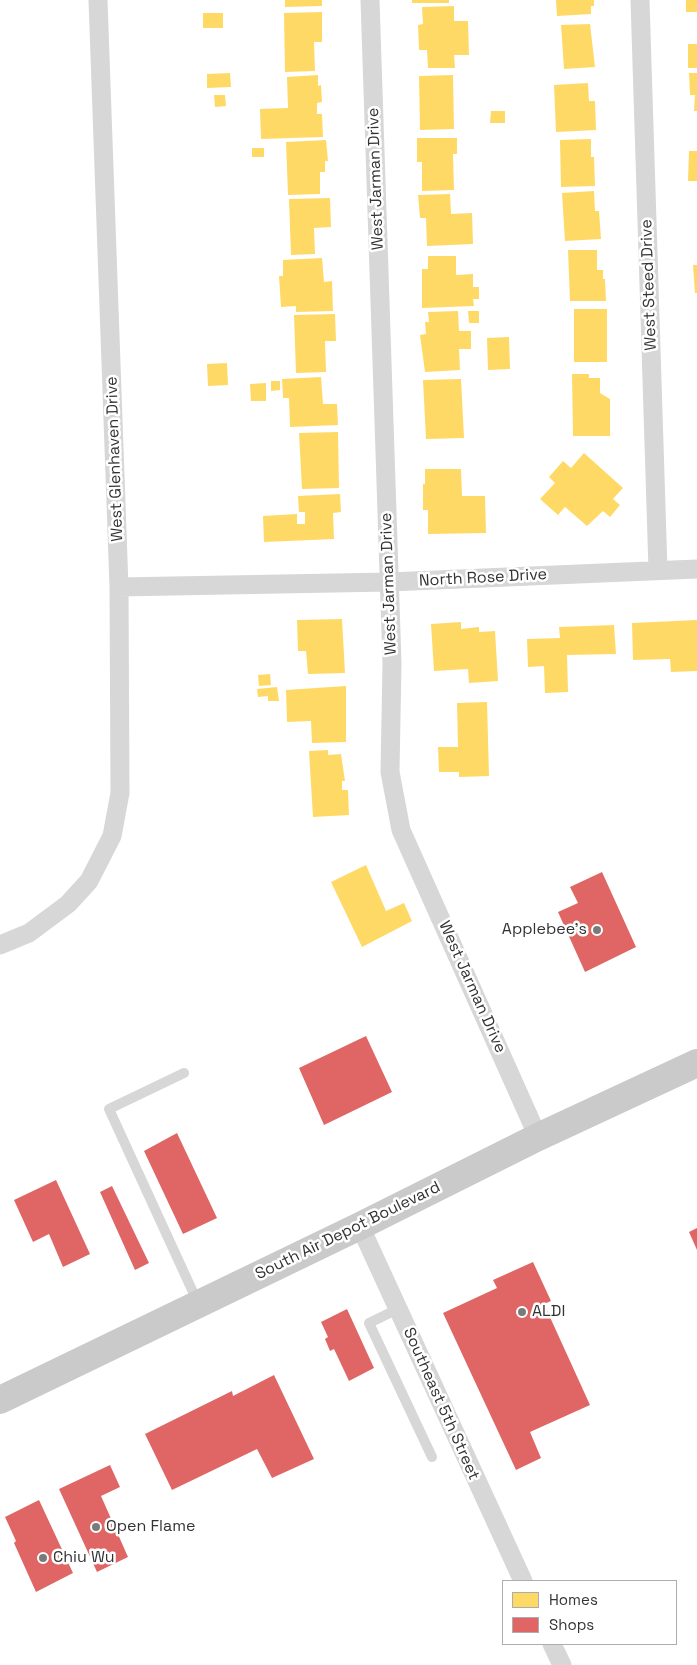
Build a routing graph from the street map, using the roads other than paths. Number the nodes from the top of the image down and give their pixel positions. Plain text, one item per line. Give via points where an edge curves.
1 (98, 0) edge
2 (370, 0) edge
3 (640, 0) edge
4 (697, 569) edge
5 (658, 570) junction
6 (389, 582) junction
7 (119, 587) junction
8 (0, 945) edge
9 (697, 1063) edge
10 (184, 1073) dead end
11 (538, 1137) junction
12 (360, 1226) junction
13 (199, 1304) junction
14 (398, 1309) junction
15 (0, 1400) edge
16 (432, 1457) dead end
17 (523, 1580) edge
18 (552, 1645) edge
19 (562, 1665) edge

1 - 7 street, West Glenhaven Drive
2 - 6 street, West Jarman Drive
3 - 5 street, West Steed Drive
4 - 5 street, North Rose Drive
5 - 6 street, North Rose Drive
6 - 7 street, North Rose Drive
6 - 11 street, West Jarman Drive via 392,663 390,772 401,830
7 - 8 street, West Glenhaven Drive via 120,793 112,836 89,881 68,904 29,933
9 - 11 main road, South Air Depot Boulevard
10 - 13 lane via 109,1109
11 - 12 main road, South Air Depot Boulevard
12 - 13 main road, South Air Depot Boulevard
12 - 14 street, Southeast 5th Street
13 - 15 main road, South Air Depot Boulevard
14 - 16 lane via 369,1323
14 - 17 street, Southeast 5th Street
18 - 19 street

